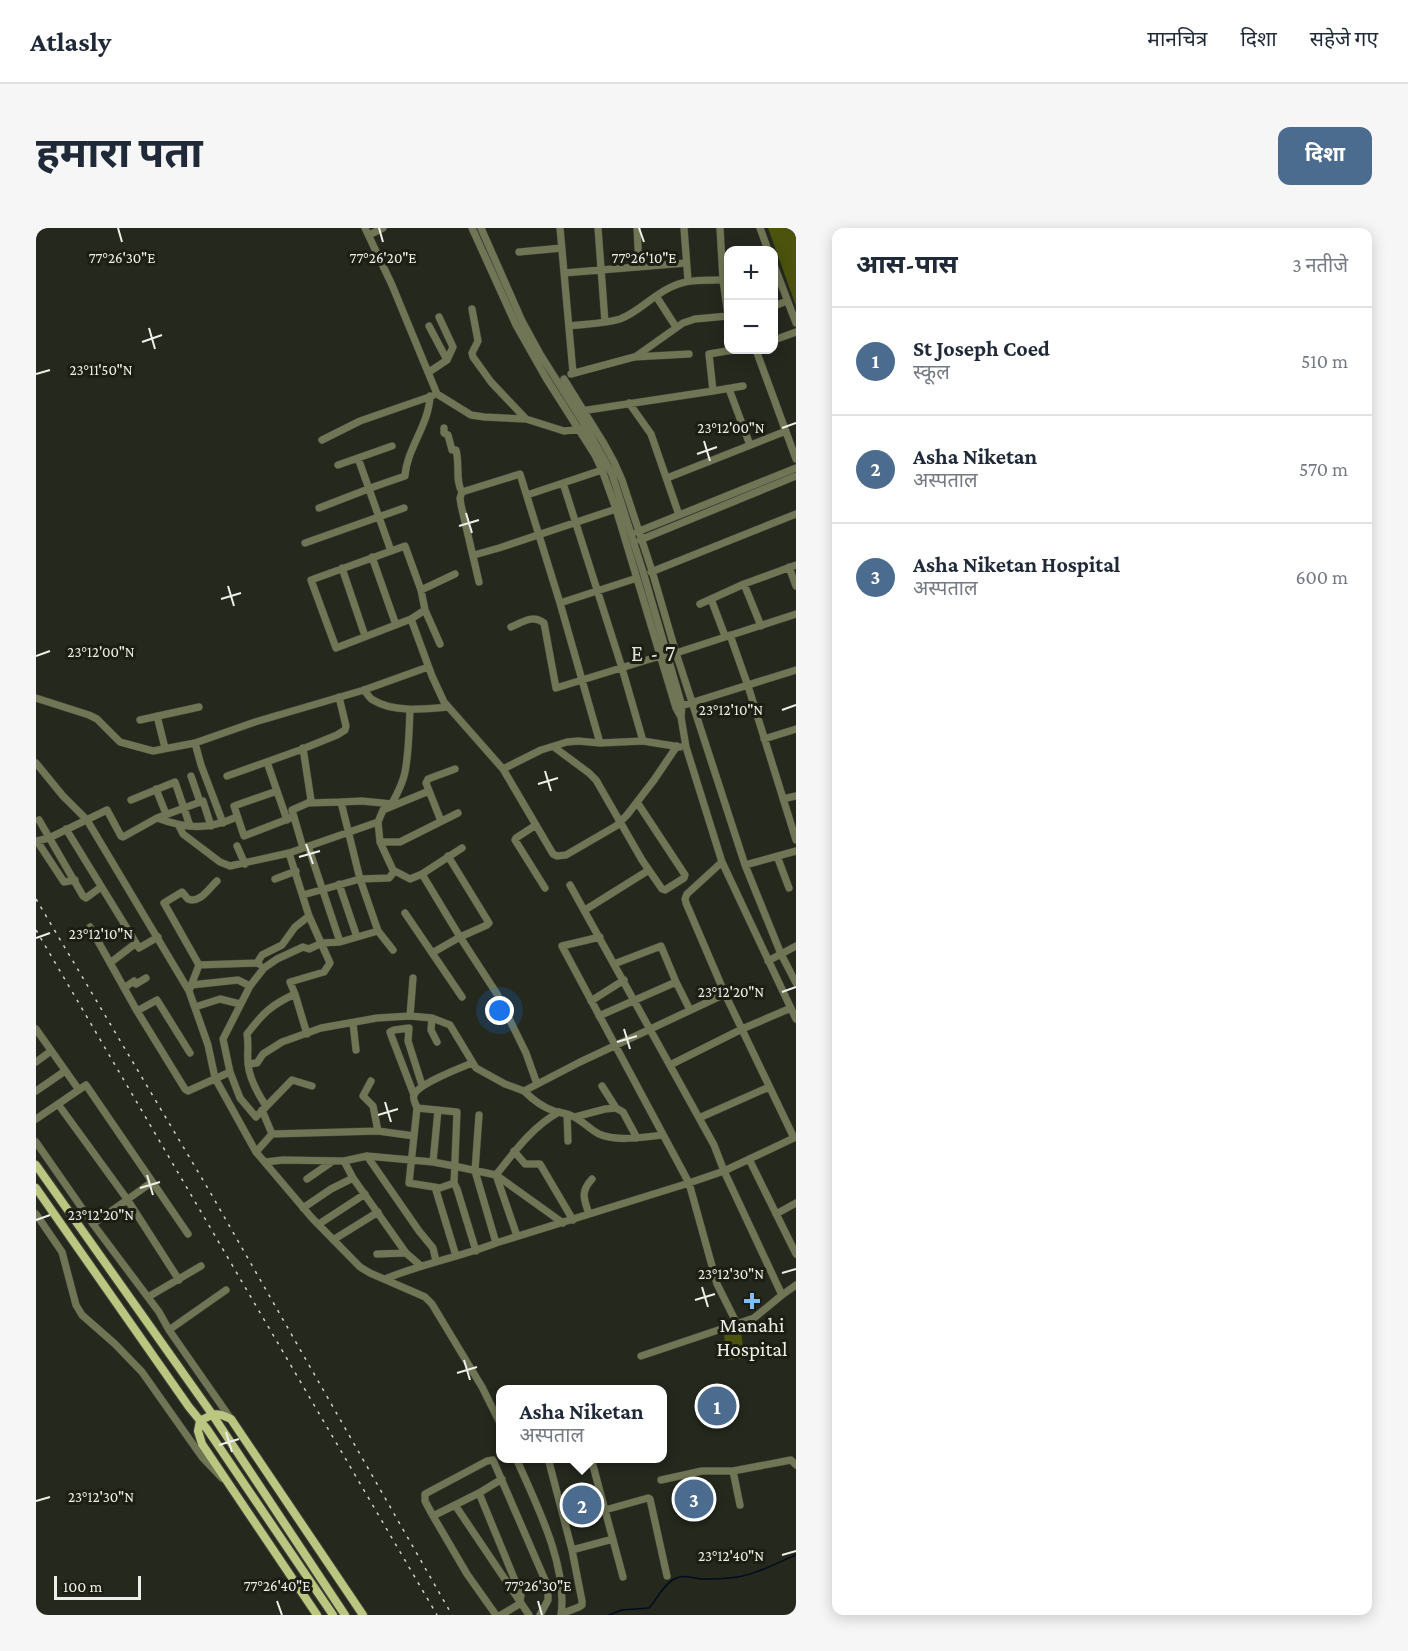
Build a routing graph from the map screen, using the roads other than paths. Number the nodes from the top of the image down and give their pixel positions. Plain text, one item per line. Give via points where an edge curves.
1 (383, 228) edge
2 (472, 228) edge
3 (481, 228) edge
4 (560, 228) edge
5 (598, 228) edge
6 (637, 228) edge
7 (684, 228) edge
8 (720, 228) edge
9 (760, 228) edge
10 (367, 231) edge
11 (767, 246) edge
12 (562, 248) junction
13 (519, 252) dead end
14 (686, 263) junction
15 (639, 267) junction
16 (601, 270) junction
17 (564, 273) junction
18 (778, 276) edge
19 (688, 280) junction
20 (723, 280) junction
21 (656, 296) junction
22 (726, 300) edge
23 (787, 301) junction
24 (778, 304) edge
25 (472, 309) dead end
26 (724, 316) edge
27 (439, 317) dead end
28 (605, 322) junction
29 (796, 323) edge
30 (429, 326) dead end
31 (569, 326) junction
32 (676, 327) junction
33 (796, 332) edge
34 (778, 339) edge
35 (724, 352) edge
36 (690, 354) dead end
37 (757, 354) edge
38 (634, 357) junction
39 (447, 360) junction
40 (429, 372) junction
41 (573, 373) junction
42 (561, 381) junction
43 (552, 387) junction
44 (743, 387) dead end
45 (729, 388) junction
46 (713, 391) junction
47 (434, 395) junction
48 (629, 404) junction
49 (580, 411) junction
50 (526, 419) junction
51 (444, 428) dead end
52 (583, 428) junction
53 (786, 431) junction
54 (322, 440) dead end
55 (750, 445) junction
56 (392, 446) dead end
57 (358, 458) junction
58 (796, 459) edge
59 (338, 465) dead end
60 (796, 468) edge
61 (602, 470) junction
62 (796, 476) edge
63 (667, 478) junction
64 (563, 483) junction
65 (370, 489) junction
66 (462, 492) junction
67 (527, 495) junction
68 (319, 508) dead end
69 (404, 508) dead end
70 (616, 509) junction
71 (796, 514) edge
72 (679, 515) junction
73 (380, 517) junction
74 (576, 523) junction
75 (538, 535) junction
76 (633, 538) junction
77 (304, 543) dead end
78 (392, 551) junction
79 (474, 555) junction
80 (372, 557) junction
81 (792, 566) edge
82 (342, 568) junction
83 (652, 571) junction
84 (455, 574) dead end
85 (641, 576) junction
86 (479, 582) dead end
87 (744, 584) junction
88 (796, 586) edge
89 (421, 590) junction
90 (597, 591) junction
91 (711, 599) junction
92 (560, 603) junction
93 (700, 604) dead end
94 (425, 610) junction
95 (796, 614) edge
96 (411, 619) junction
97 (396, 625) junction
98 (761, 626) junction
99 (511, 627) dead end
100 (728, 635) junction
101 (365, 636) junction
102 (440, 644) dead end
103 (676, 653) junction
104 (664, 656) junction
105 (428, 667) junction
106 (622, 668) junction
107 (796, 670) edge
108 (582, 680) junction
109 (748, 686) junction
110 (364, 690) junction
111 (339, 698) junction
112 (36, 699) edge
113 (693, 703) junction
114 (199, 707) dead end
115 (448, 707) junction
116 (679, 707) junction
117 (410, 710) junction
118 (157, 716) junction
119 (140, 720) dead end
120 (796, 729) edge
121 (764, 740) junction
122 (643, 741) junction
123 (195, 743) junction
124 (600, 743) junction
125 (677, 746) junction
126 (554, 747) junction
127 (686, 747) junction
128 (165, 748) junction
129 (303, 748) junction
130 (267, 762) junction
131 (36, 764) edge
132 (455, 769) dead end
133 (503, 769) junction
134 (190, 776) dead end
135 (227, 776) dead end
136 (156, 789) junction
137 (277, 791) junction
138 (429, 791) junction
139 (796, 796) edge
140 (783, 799) junction
141 (131, 800) dead end
142 (200, 802) junction
143 (341, 802) junction
144 (637, 802) junction
145 (308, 803) junction
146 (391, 806) junction
147 (185, 807) junction
148 (458, 813) dead end
149 (166, 814) junction
150 (48, 816) dead end
151 (157, 818) junction
152 (237, 818) junction
153 (290, 819) junction
154 (38, 820) edge
155 (87, 820) junction
156 (441, 821) junction
157 (378, 822) junction
158 (620, 822) junction
159 (223, 823) junction
160 (536, 825) junction
161 (179, 826) junction
162 (190, 826) junction
163 (210, 826) junction
164 (66, 829) junction
165 (348, 833) junction
166 (49, 838) junction
167 (796, 840) edge
168 (37, 841) edge
169 (380, 842) junction
170 (237, 846) dead end
171 (305, 847) junction
172 (462, 848) dead end
173 (796, 851) edge
174 (289, 853) junction
175 (448, 856) junction
176 (777, 856) junction
177 (723, 862) junction
178 (245, 864) junction
179 (745, 865) junction
180 (393, 870) junction
181 (649, 870) junction
182 (296, 871) junction
183 (422, 874) junction
184 (275, 879) dead end
185 (360, 879) junction
186 (75, 880) junction
187 (217, 881) dead end
188 (339, 884) junction
189 (570, 885) dead end
190 (102, 887) junction
191 (321, 888) junction
192 (545, 888) dead end
193 (789, 888) dead end
194 (303, 895) junction
195 (585, 910) junction
196 (405, 913) dead end
197 (309, 916) junction
198 (90, 927) dead end
199 (378, 931) junction
200 (158, 937) junction
201 (357, 937) junction
202 (460, 937) junction
203 (600, 937) junction
204 (339, 942) junction
205 (135, 943) junction
206 (322, 943) junction
207 (796, 946) edge
208 (393, 950) dead end
209 (432, 953) junction
210 (782, 954) junction
211 (768, 961) junction
212 (110, 963) junction
213 (614, 964) junction
214 (199, 965) junction
215 (260, 965) junction
216 (146, 978) dead end
217 (413, 978) dead end
218 (624, 980) junction
219 (676, 982) junction
220 (796, 983) edge
221 (250, 986) junction
222 (124, 988) junction
223 (190, 988) junction
224 (295, 994) junction
225 (725, 994) junction
226 (462, 997) dead end
227 (634, 999) junction
228 (591, 1001) junction
229 (240, 1004) junction
230 (195, 1007) junction
231 (791, 1008) junction
232 (690, 1010) junction
233 (137, 1011) junction
234 (410, 1016) junction
235 (599, 1016) junction
236 (432, 1018) junction
237 (796, 1019) edge
238 (353, 1023) junction
239 (409, 1028) junction
240 (36, 1029) edge
241 (742, 1029) junction
242 (650, 1030) junction
243 (307, 1034) junction
244 (437, 1042) dead end
245 (615, 1046) junction
246 (356, 1050) dead end
247 (51, 1051) junction
248 (190, 1053) dead end
249 (36, 1062) edge
250 (472, 1063) junction
251 (248, 1064) junction
252 (670, 1065) junction
253 (64, 1071) junction
254 (230, 1071) junction
255 (215, 1078) junction
256 (371, 1081) dead end
257 (537, 1084) junction
258 (422, 1085) junction
259 (312, 1086) dead end
260 (602, 1086) dead end
261 (769, 1087) junction
262 (79, 1090) junction
263 (36, 1091) edge
264 (524, 1091) junction
265 (414, 1095) junction
266 (58, 1104) junction
267 (264, 1108) junction
268 (417, 1108) junction
269 (616, 1108) junction
270 (438, 1110) junction
271 (559, 1112) junction
272 (479, 1115) dead end
273 (571, 1116) junction
274 (36, 1119) edge
275 (699, 1119) junction
276 (378, 1131) junction
277 (272, 1134) junction
278 (663, 1135) junction
279 (414, 1136) junction
280 (637, 1138) junction
281 (795, 1138) edge
282 (568, 1141) dead end
283 (36, 1142) edge
284 (514, 1151) junction
285 (256, 1152) junction
286 (367, 1156) junction
287 (749, 1159) junction
288 (412, 1160) junction
289 (333, 1161) junction
290 (344, 1161) junction
291 (265, 1162) junction
292 (433, 1162) junction
293 (36, 1165) edge
294 (454, 1166) junction
295 (475, 1171) junction
296 (724, 1171) junction
297 (496, 1175) junction
298 (354, 1178) junction
299 (307, 1179) dead end
300 (592, 1179) dead end
301 (152, 1182) junction
302 (454, 1183) junction
303 (689, 1183) junction
304 (36, 1188) edge
305 (435, 1188) junction
306 (365, 1194) junction
307 (127, 1199) junction
308 (796, 1203) edge
309 (303, 1208) junction
310 (378, 1212) junction
311 (36, 1214) edge
312 (589, 1214) junction
313 (776, 1214) junction
314 (573, 1220) junction
315 (563, 1223) junction
316 (93, 1224) junction
317 (319, 1224) junction
318 (188, 1234) dead end
319 (517, 1236) junction
320 (333, 1240) junction
321 (496, 1243) junction
322 (476, 1251) junction
323 (406, 1253) junction
324 (377, 1254) dead end
325 (796, 1254) edge
326 (456, 1256) junction
327 (436, 1261) junction
328 (201, 1266) dead end
329 (421, 1266) junction
330 (385, 1279) junction
331 (179, 1280) junction
332 (796, 1286) edge
333 (226, 1290) dead end
334 (782, 1295) junction
335 (148, 1298) junction
336 (736, 1324) junction
337 (169, 1330) junction
338 (641, 1356) dead end
339 (212, 1414) junction
340 (496, 1415) edge
341 (231, 1419) junction
342 (200, 1421) junction
343 (518, 1463) edge
344 (549, 1463) edge
345 (592, 1463) edge
346 (796, 1465) edge
347 (733, 1471) junction
348 (502, 1479) junction
349 (661, 1480) dead end
350 (232, 1489) junction
351 (479, 1492) junction
352 (455, 1505) junction
353 (740, 1505) dead end
354 (605, 1510) junction
355 (433, 1516) junction
356 (613, 1539) junction
357 (572, 1550) junction
358 (667, 1576) dead end
359 (623, 1577) dead end
360 (521, 1602) junction
361 (317, 1615) edge
362 (333, 1615) edge
363 (345, 1615) edge
364 (363, 1615) edge
365 (496, 1615) edge
366 (501, 1615) edge
367 (529, 1615) edge
368 (540, 1615) edge
369 (561, 1615) edge

1 - 10 street
2 - 43 street via 516,325
3 - 42 street via 522,321
4 - 12 street
5 - 16 street
6 - 15 street
7 - 14 street
8 - 20 street
9 - 11 street
10 - 40 street
12 - 13 street
12 - 17 street
14 - 15 street
14 - 19 street
15 - 16 street
16 - 17 street
16 - 28 street
17 - 31 street
18 - 23 street
19 - 20 street
19 - 21 street
20 - 22 street
21 - 28 street via 629,315
21 - 32 street
23 - 24 street
23 - 29 street
25 - 50 street via 478,341 473,357
26 - 32 street
27 - 39 street via 453,347
28 - 31 street
30 - 39 street
31 - 41 street
32 - 38 street
33 - 34 street
35 - 46 street via 709,354
36 - 38 street
37 - 53 street
38 - 41 street
39 - 40 street
40 - 47 street
41 - 42 street
42 - 43 street
42 - 49 street
43 - 52 street
44 - 45 street
45 - 46 street
45 - 55 street
46 - 48 street
47 - 50 street via 471,415
47 - 54 street via 360,421
47 - 65 street via 405,476
48 - 49 street
48 - 63 street via 651,434
49 - 52 street
49 - 76 street via 614,462
50 - 52 street via 564,431
51 - 66 street via 452,450 456,450 457,485
52 - 61 street
52 - 76 street via 612,474
53 - 55 street
53 - 58 street
55 - 63 street
56 - 57 street
57 - 59 street
57 - 65 street
60 - 72 street
61 - 64 street
61 - 70 street
62 - 76 street
63 - 72 street
64 - 67 street
64 - 74 street
65 - 68 street
65 - 73 street
66 - 67 street via 520,474
66 - 79 street via 461,505
67 - 75 street
69 - 73 street
70 - 74 street
70 - 76 street
71 - 83 street
72 - 76 street
73 - 77 street
73 - 78 street
74 - 75 street
74 - 90 street
75 - 79 street
75 - 92 street
76 - 83 street
76 - 85 street
78 - 80 street
78 - 89 street via 405,546
79 - 86 street
80 - 82 street
80 - 97 street
81 - 87 street
81 - 88 street
82 - 101 street
82 - 101 street via 311,580 336,648
83 - 85 street
83 - 103 street
84 - 89 street
85 - 90 street
85 - 104 street
87 - 91 street
87 - 98 street
89 - 94 street
90 - 92 street
90 - 106 street
91 - 93 street
91 - 100 street
92 - 108 street
94 - 96 street
94 - 102 street
95 - 98 street
96 - 97 street
96 - 105 street
97 - 101 street
98 - 100 street
99 - 108 street via 530,619 540,620 544,623 556,688
100 - 103 street
100 - 109 street
103 - 104 street
103 - 113 street
104 - 106 street
104 - 116 street
105 - 110 street
105 - 115 street
106 - 108 street
106 - 122 street
107 - 109 street
108 - 124 street
109 - 113 street
109 - 121 street
110 - 111 street
110 - 117 street via 372,700
111 - 123 street
111 - 129 street via 345,730
112 - 128 street via 97,719 120,742 153,750
113 - 116 street
113 - 179 street
114 - 118 street
115 - 117 street
115 - 133 street
116 - 127 street
117 - 146 street via 405,773
118 - 119 street
118 - 128 street
120 - 121 street
121 - 140 street
122 - 124 street
122 - 125 street
123 - 128 street
123 - 159 street
124 - 126 street via 578,741
125 - 127 street
125 - 144 street
126 - 133 street
126 - 158 street via 596,780
127 - 177 street
129 - 130 street
129 - 145 street via 311,800
130 - 135 street
130 - 137 street
131 - 155 street
132 - 138 street via 427,781
133 - 160 street
134 - 142 street
136 - 141 street
136 - 147 street via 175,782
136 - 149 street
137 - 152 street via 234,806
137 - 153 street
138 - 146 street
138 - 156 street
139 - 140 street
140 - 167 street
142 - 147 street
142 - 163 street via 203,801
143 - 145 street
143 - 146 street
143 - 165 street
144 - 158 street
144 - 181 street via 685,877 663,890
145 - 153 street via 292,810
146 - 157 street via 383,810
147 - 149 street
147 - 162 street
148 - 156 street
149 - 151 street
150 - 154 street
151 - 155 street via 123,837 107,810
151 - 161 street
152 - 153 street via 244,836
152 - 159 street
153 - 171 street
154 - 166 street
155 - 164 street
155 - 200 street
156 - 169 street via 400,842
157 - 165 street
157 - 169 street
158 - 160 street via 560,857 553,854
158 - 181 street
159 - 163 street
160 - 192 street via 515,840
161 - 162 street
161 - 178 street via 183,834 220,862 230,866
162 - 163 street
164 - 166 street
164 - 190 street
165 - 171 street
165 - 185 street
166 - 168 street
166 - 186 street
168 - 186 street via 64,882
169 - 180 street
170 - 178 street
171 - 174 street
171 - 191 street
172 - 175 street
173 - 176 street
174 - 178 street
174 - 182 street
175 - 183 street
175 - 202 street via 489,922
176 - 179 street
176 - 193 street
177 - 211 street
177 - 225 street via 685,899
179 - 210 street
180 - 183 street via 410,879
180 - 185 street via 389,878
181 - 195 street
182 - 184 street
182 - 194 street
183 - 202 street
185 - 188 street
185 - 199 street
186 - 190 street via 86,898
187 - 214 street via 201,897 187,898 182,892 164,903
188 - 191 street
188 - 201 street
189 - 195 street
190 - 205 street
191 - 194 street
191 - 204 street
194 - 197 street
195 - 203 street
196 - 209 street
197 - 206 street
197 - 215 street via 282,945 262,955
198 - 212 street
199 - 201 street
199 - 208 street
200 - 205 street via 139,948
200 - 223 street
201 - 204 street
202 - 209 street
202 - 257 street via 497,994
203 - 213 street
203 - 228 street via 562,946
204 - 206 street
205 - 212 street
206 - 215 street
206 - 224 street via 330,963 324,972 290,982
207 - 210 street
209 - 226 street
210 - 211 street
210 - 220 street
211 - 231 street
212 - 222 street
213 - 218 street
213 - 219 street via 661,946
214 - 215 street
214 - 223 street
215 - 221 street
216 - 222 street
217 - 234 street
218 - 227 street
218 - 228 street
219 - 227 street
219 - 232 street
221 - 223 street via 238,980
221 - 229 street
222 - 233 street
223 - 230 street
224 - 243 street
224 - 251 street via 278,1001 247,1034
225 - 232 street
225 - 241 street
227 - 235 street
227 - 242 street
228 - 235 street
229 - 230 street via 220,999
229 - 254 street via 223,1039
230 - 255 street
231 - 237 street
231 - 241 street
232 - 242 street
233 - 248 street via 157,1000
233 - 255 street via 185,1089
234 - 236 street
234 - 238 street
234 - 239 street
235 - 245 street
236 - 244 street via 431,1030
236 - 250 street via 450,1025
238 - 243 street
238 - 246 street
239 - 258 street via 408,1041
239 - 265 street via 390,1032
240 - 247 street
241 - 252 street
241 - 261 street
242 - 245 street
242 - 252 street
243 - 251 street via 282,1042 263,1054 257,1063
245 - 257 street
245 - 278 street
247 - 249 street
247 - 253 street
250 - 258 street
250 - 264 street
251 - 267 street
252 - 275 street
253 - 262 street
253 - 263 street
254 - 255 street
254 - 267 street via 240,1098 253,1115
255 - 285 street
256 - 276 street via 363,1096 373,1106
257 - 264 street
258 - 265 street
259 - 267 street via 292,1080
260 - 269 street
261 - 275 street
261 - 281 street
262 - 266 street
262 - 301 street via 86,1085
264 - 271 street via 533,1101
265 - 268 street
266 - 274 street
266 - 307 street
267 - 277 street
268 - 270 street
268 - 279 street
269 - 273 street
269 - 280 street via 623,1112
270 - 292 street
270 - 294 street via 457,1112
271 - 273 street
271 - 284 street via 537,1127
272 - 295 street
273 - 280 street via 604,1136
273 - 282 street
275 - 296 street
276 - 277 street
276 - 279 street
277 - 285 street
278 - 280 street
278 - 303 street
279 - 288 street
281 - 287 street
283 - 316 street
284 - 297 street
284 - 314 street via 525,1164 540,1164
285 - 291 street
286 - 288 street
286 - 290 street
286 - 327 street via 433,1248
287 - 296 street
287 - 313 street
288 - 292 street
288 - 305 street via 409,1183
289 - 290 street
289 - 291 street
289 - 299 street
290 - 298 street
291 - 309 street
292 - 294 street
293 - 339 main road
294 - 295 street
294 - 302 street
295 - 297 street
295 - 321 street
296 - 303 street
296 - 334 street
297 - 315 street
297 - 319 street
298 - 306 street
298 - 309 street
300 - 312 street via 584,1193
301 - 307 street
301 - 318 street
302 - 305 street
302 - 322 street
303 - 312 street
303 - 336 street via 717,1284
304 - 342 main road
305 - 326 street
306 - 310 street
306 - 317 street
307 - 316 street
307 - 331 street
308 - 313 street
309 - 317 street
310 - 320 street
310 - 323 street
311 - 350 street via 62,1252 82,1315 132,1360 202,1457
312 - 314 street
313 - 325 street
314 - 315 street
315 - 319 street
316 - 335 street
317 - 320 street
319 - 321 street
320 - 330 street via 360,1266
321 - 322 street
322 - 326 street
323 - 324 street
323 - 329 street
326 - 327 street
327 - 329 street
328 - 331 street
329 - 330 street
330 - 340 street via 425,1297 435,1308
331 - 335 street
332 - 334 street
333 - 337 street
334 - 336 street via 754,1318
335 - 337 street
336 - 338 street
337 - 341 street
339 - 341 main road
339 - 342 main road
339 - 363 main road
341 - 364 main road
342 - 350 main road via 202,1444
342 - 362 main road
343 - 369 street via 559,1569
344 - 357 street
345 - 354 street
346 - 347 street via 791,1460
347 - 349 street via 702,1471
347 - 353 street
348 - 351 street
348 - 355 street via 491,1459 425,1494
348 - 368 street via 548,1587 548,1600
350 - 361 main road
351 - 352 street
351 - 360 street via 522,1595
352 - 355 street
352 - 360 street
354 - 356 street
354 - 358 street via 648,1498 652,1501
355 - 365 street
356 - 357 street
356 - 359 street
357 - 369 street via 582,1605
360 - 366 street
360 - 367 street

